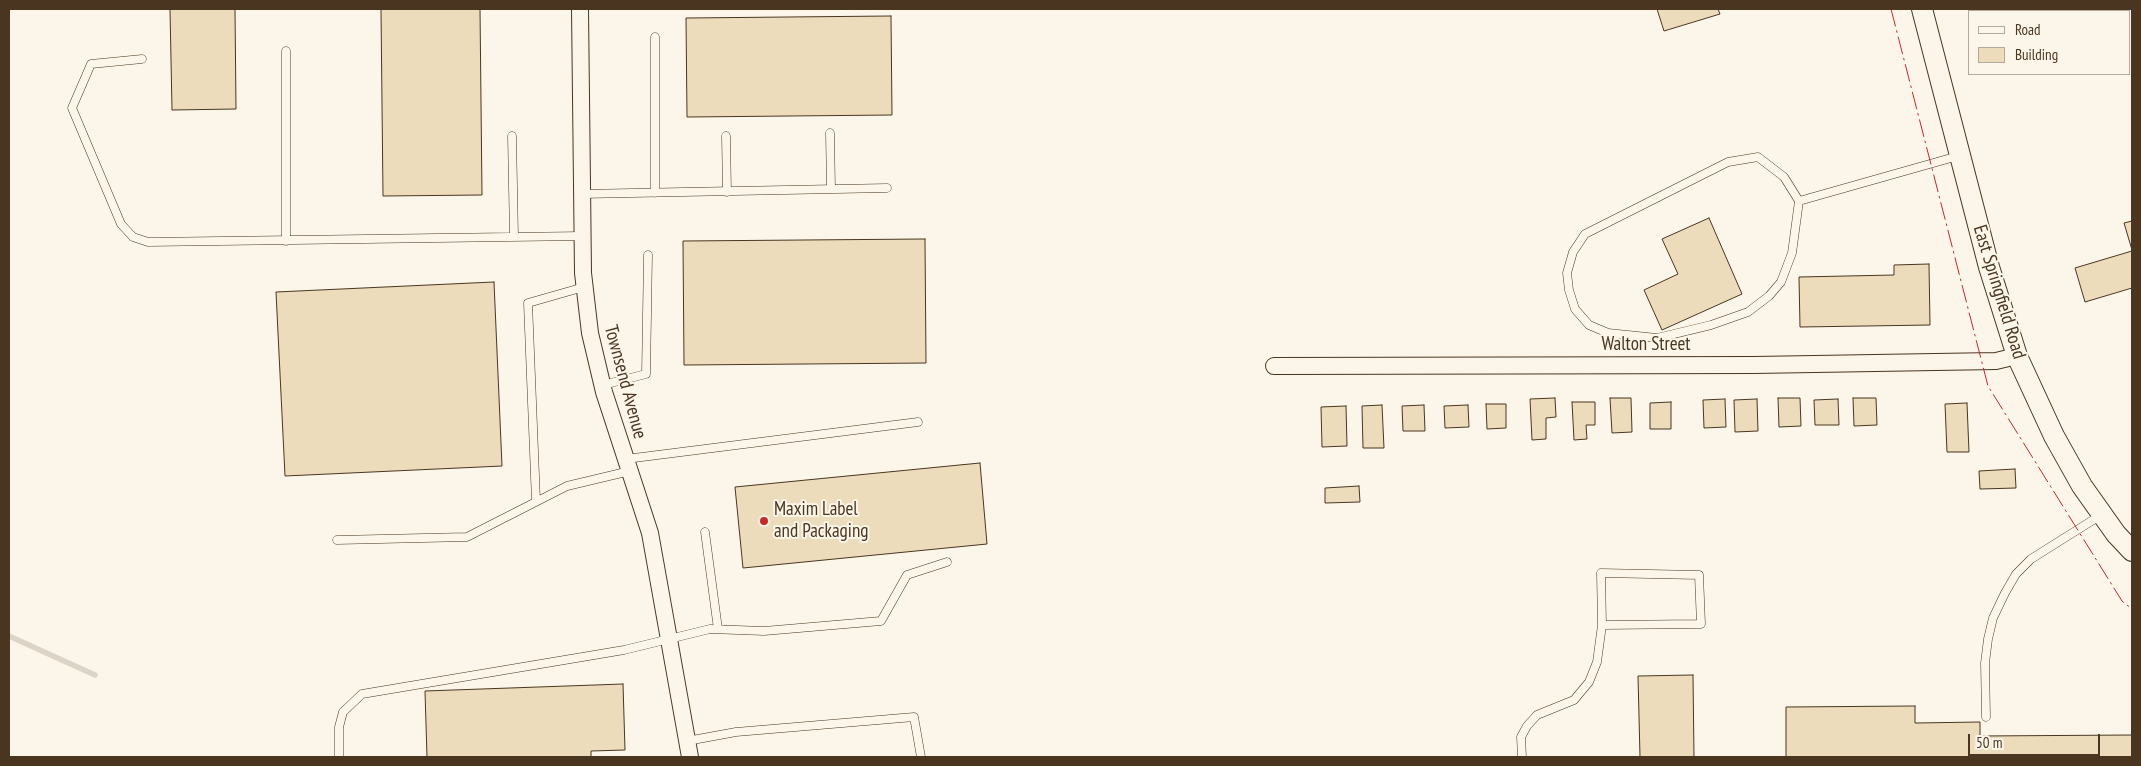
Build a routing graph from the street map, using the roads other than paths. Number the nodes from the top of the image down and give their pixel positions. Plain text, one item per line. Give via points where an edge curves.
1 (580, 9) edge
2 (1922, 9) edge
3 (655, 37) dead end
4 (286, 52) dead end
5 (142, 59) dead end
6 (830, 132) dead end
7 (512, 136) dead end
8 (726, 136) dead end
9 (1960, 156) junction
10 (887, 188) dead end
11 (831, 189) junction
12 (727, 192) junction
13 (655, 193) junction
14 (581, 194) junction
15 (1799, 201) junction
16 (582, 236) junction
17 (514, 237) junction
18 (286, 241) junction
19 (648, 255) dead end
20 (584, 287) junction
21 (2017, 356) junction
22 (1274, 366) dead end
23 (603, 385) junction
24 (918, 422) dead end
25 (628, 465) junction
26 (536, 502) junction
27 (2102, 514) junction
28 (705, 532) dead end
29 (337, 540) dead end
30 (2132, 552) edge
31 (947, 562) dead end
32 (1602, 624) junction
33 (718, 629) junction
34 (670, 639) junction
35 (1986, 717) dead end
36 (688, 741) junction
37 (339, 757) edge
38 (690, 757) edge
39 (921, 757) edge
40 (1522, 757) edge

1 - 14 street, Townsend Avenue
2 - 9 street, East Springfield Road
3 - 13 lane
4 - 18 lane
5 - 18 lane via 92,64 72,108 121,224 133,237 148,242
6 - 11 lane
7 - 17 lane
8 - 12 lane
9 - 15 lane
9 - 21 street, East Springfield Road via 1989,267
10 - 11 lane
11 - 12 lane
12 - 13 lane
13 - 14 lane
14 - 16 street, Townsend Avenue
15 - 15 lane via 1784,177 1758,157 1728,162 1585,234 1573,252 1567,273 1575,308 1589,325 1608,333 1657,338 1748,312 1781,282 1792,253
16 - 17 lane
16 - 20 street, Townsend Avenue
17 - 18 lane
19 - 23 lane via 646,374
20 - 23 street, Townsend Avenue via 590,333
20 - 26 lane via 528,303
21 - 22 street, Walton Street via 1996,362
21 - 27 street, East Springfield Road via 2054,436
23 - 25 street, Townsend Avenue
24 - 25 lane
25 - 26 lane via 567,486
25 - 34 street, Townsend Avenue via 650,533
26 - 29 lane via 467,537
27 - 30 street, East Springfield Road
27 - 35 lane via 2031,559 2016,574 2005,593 1993,618 1988,639
28 - 33 lane
31 - 33 lane via 907,575 881,621 764,632
32 - 32 lane via 1701,624 1700,575 1601,573
32 - 40 lane via 1597,662 1589,682 1574,700 1536,715 1521,738
33 - 34 lane via 710,628
34 - 36 street, Townsend Avenue
34 - 37 lane via 624,650 362,694 343,712 339,727
36 - 38 street, Townsend Avenue
36 - 39 lane via 736,732 914,717

